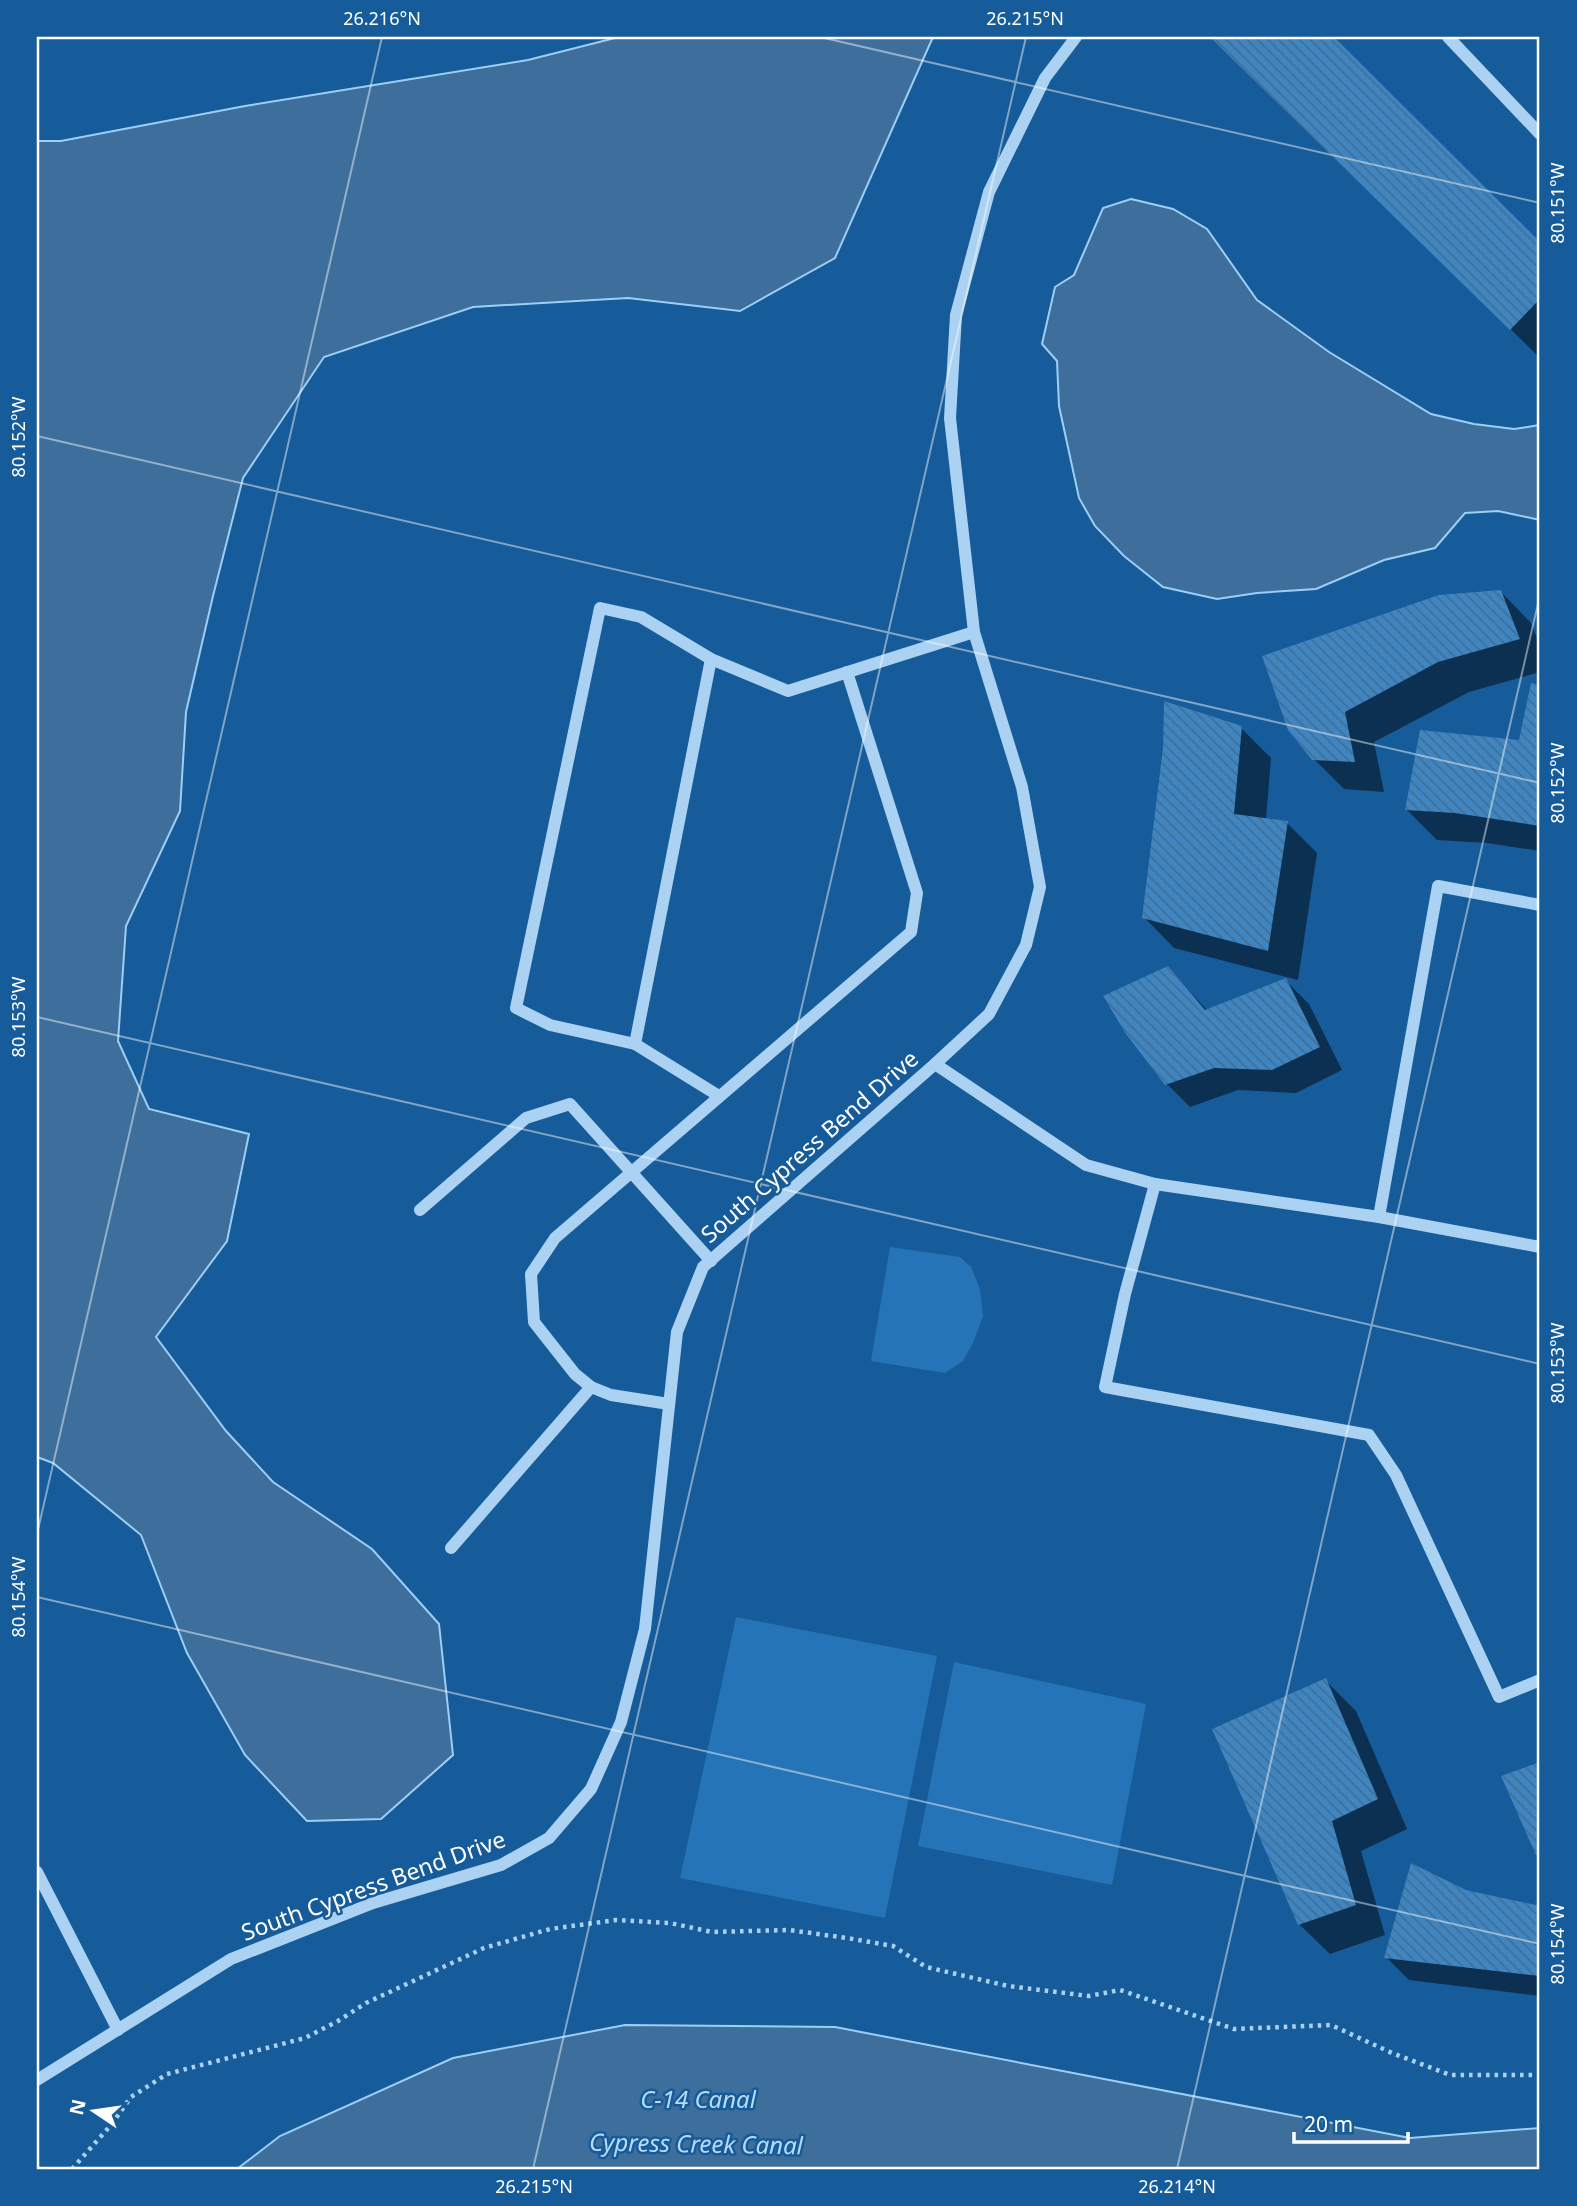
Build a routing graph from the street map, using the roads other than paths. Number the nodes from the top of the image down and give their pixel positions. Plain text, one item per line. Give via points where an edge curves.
1 (1076, 37) edge
2 (1448, 37) edge
3 (1540, 134) edge
4 (974, 632) junction
5 (711, 659) junction
6 (847, 671) junction
7 (1540, 905) edge
8 (635, 1044) junction
9 (935, 1065) junction
10 (719, 1096) junction
11 (631, 1172) junction
12 (1155, 1184) junction
13 (420, 1210) dead end
14 (1378, 1217) junction
15 (1540, 1247) edge
16 (711, 1261) junction
17 (591, 1387) junction
18 (670, 1404) junction
19 (451, 1548) dead end
20 (1540, 1680) edge
21 (37, 1872) edge
22 (118, 2029) junction
23 (37, 2080) edge

1 - 4 street, South Cypress Bend Drive via 1045,78 989,192 956,315 950,418
2 - 3 street
4 - 6 street
4 - 9 street, South Cypress Bend Drive via 1022,787 1040,887 1026,945 989,1014
5 - 6 street via 788,691
5 - 8 street
5 - 8 street via 641,617 600,608 516,1008 551,1025
6 - 10 street via 917,893 911,932
7 - 14 street via 1438,886
8 - 10 street
9 - 12 street via 1086,1165
9 - 16 street, South Cypress Bend Drive
10 - 11 street
11 - 13 street via 569,1104 526,1118
11 - 16 street
11 - 17 street via 555,1238 531,1273 534,1322
12 - 14 street
12 - 20 street via 1105,1387 1369,1435 1396,1475 1499,1697
14 - 15 street
16 - 18 street, South Cypress Bend Drive via 703,1267 677,1332
17 - 18 street via 611,1395
17 - 19 street
18 - 22 street, South Cypress Bend Drive via 645,1629 621,1722 591,1789 549,1838 501,1866 373,1903 231,1959
21 - 22 street
22 - 23 street, South Cypress Bend Drive

